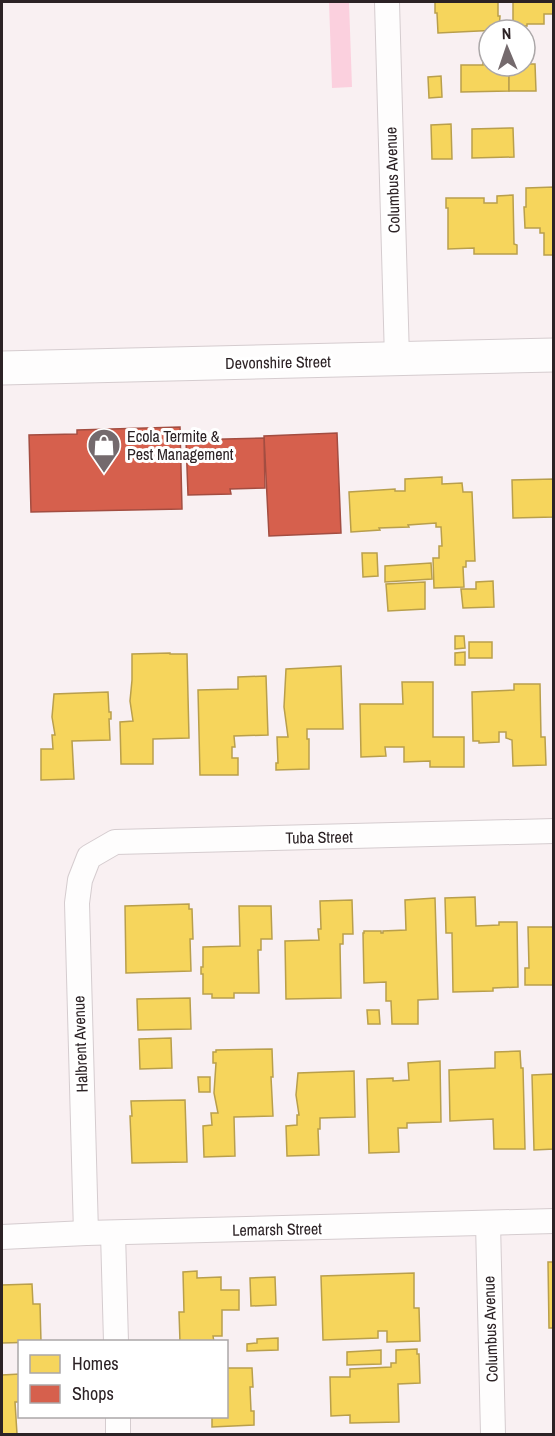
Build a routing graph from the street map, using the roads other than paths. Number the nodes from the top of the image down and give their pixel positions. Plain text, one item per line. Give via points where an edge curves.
1 (387, 2) edge
2 (554, 355) edge
3 (397, 359) junction
4 (2, 368) edge
5 (554, 831) edge
6 (89, 857) joint
7 (554, 1221) edge
8 (488, 1223) junction
9 (87, 1233) junction
10 (113, 1233) junction
11 (2, 1237) edge
12 (116, 1340) edge
13 (117, 1418) edge
14 (118, 1434) edge
15 (493, 1434) edge

1 - 3 street, Columbus Avenue
2 - 3 main road, Devonshire Street
3 - 4 main road, Devonshire Street
5 - 6 street, Tuba Street via 115,842
6 - 9 street, Halbrent Avenue via 76,903
7 - 8 street, Lemarsh Street
8 - 10 street, Lemarsh Street
8 - 15 street, Columbus Avenue
9 - 10 street, Lemarsh Street
9 - 11 street, Lemarsh Street
10 - 12 street
13 - 14 street

